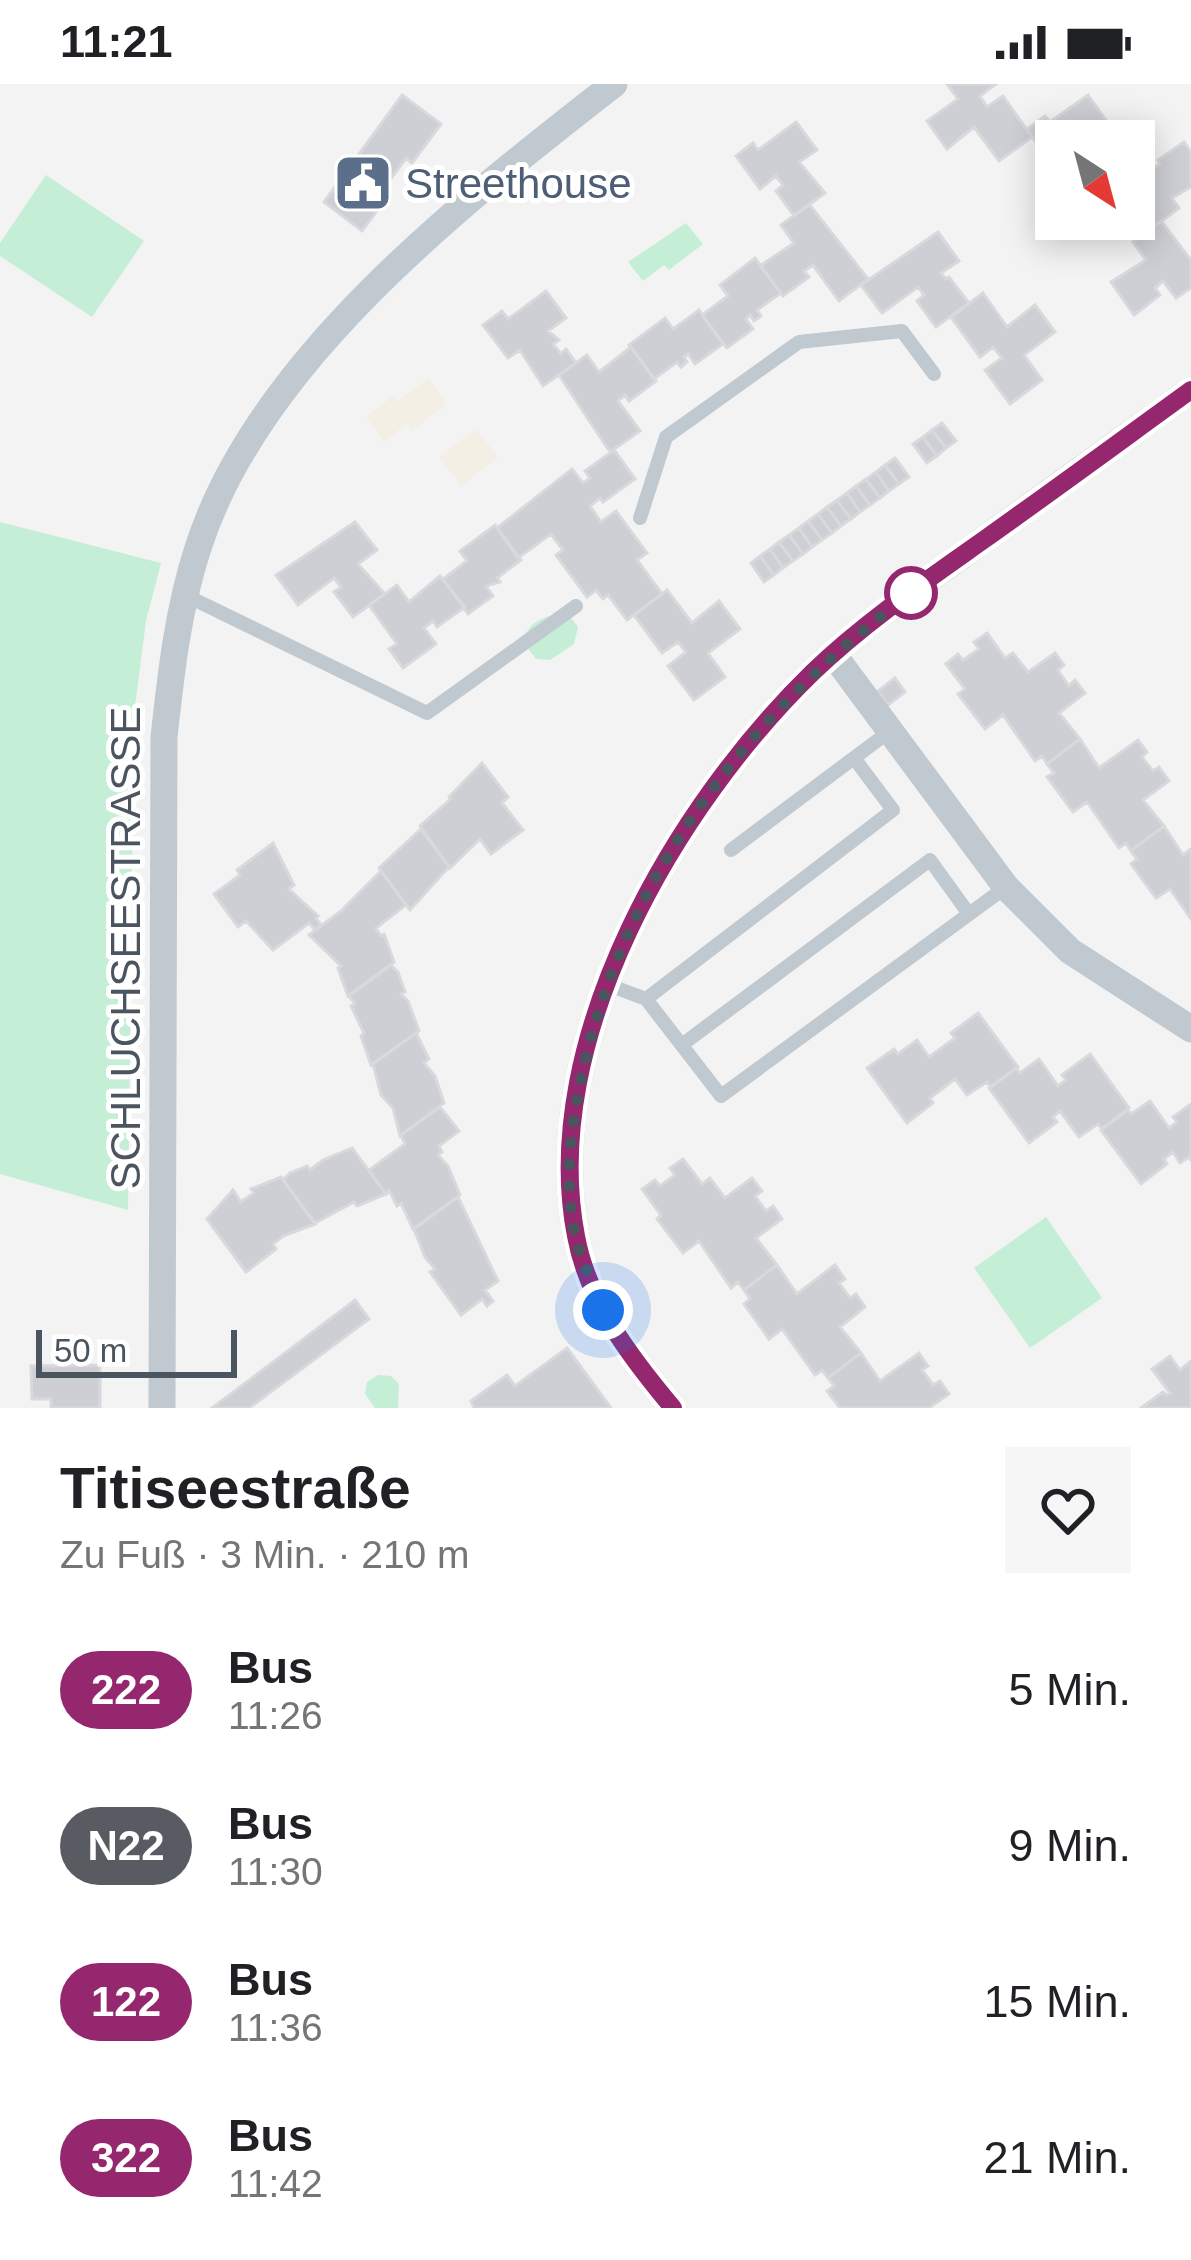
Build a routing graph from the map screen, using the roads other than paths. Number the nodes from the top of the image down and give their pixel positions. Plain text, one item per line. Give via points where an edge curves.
1 (614, 84) edge
2 (934, 374) dead end
3 (1191, 390) edge
4 (640, 518) dead end
5 (185, 596) junction
6 (576, 606) dead end
7 (833, 654) junction
8 (890, 731) junction
9 (854, 758) junction
10 (731, 850) dead end
11 (1006, 887) junction
12 (969, 914) junction
13 (606, 984) junction
14 (646, 999) junction
15 (1191, 1029) edge
16 (683, 1044) junction
17 (163, 1408) edge
18 (673, 1408) edge

1 - 5 street, SCHLUCHSEESTRASSE via 408,256 282,393 222,492
2 - 4 lane via 902,331 799,342 665,437
3 - 7 street
5 - 6 lane via 427,712
5 - 17 street, SCHLUCHSEESTRASSE via 162,793
7 - 8 street
7 - 13 street via 728,765 662,866
8 - 9 lane
8 - 11 street
9 - 10 lane
9 - 14 lane via 893,810
11 - 12 lane
11 - 15 street via 1070,951
12 - 16 lane via 722,1096
12 - 16 lane via 930,860
13 - 14 lane
13 - 18 street via 569,1152 576,1240 620,1340
14 - 16 lane

